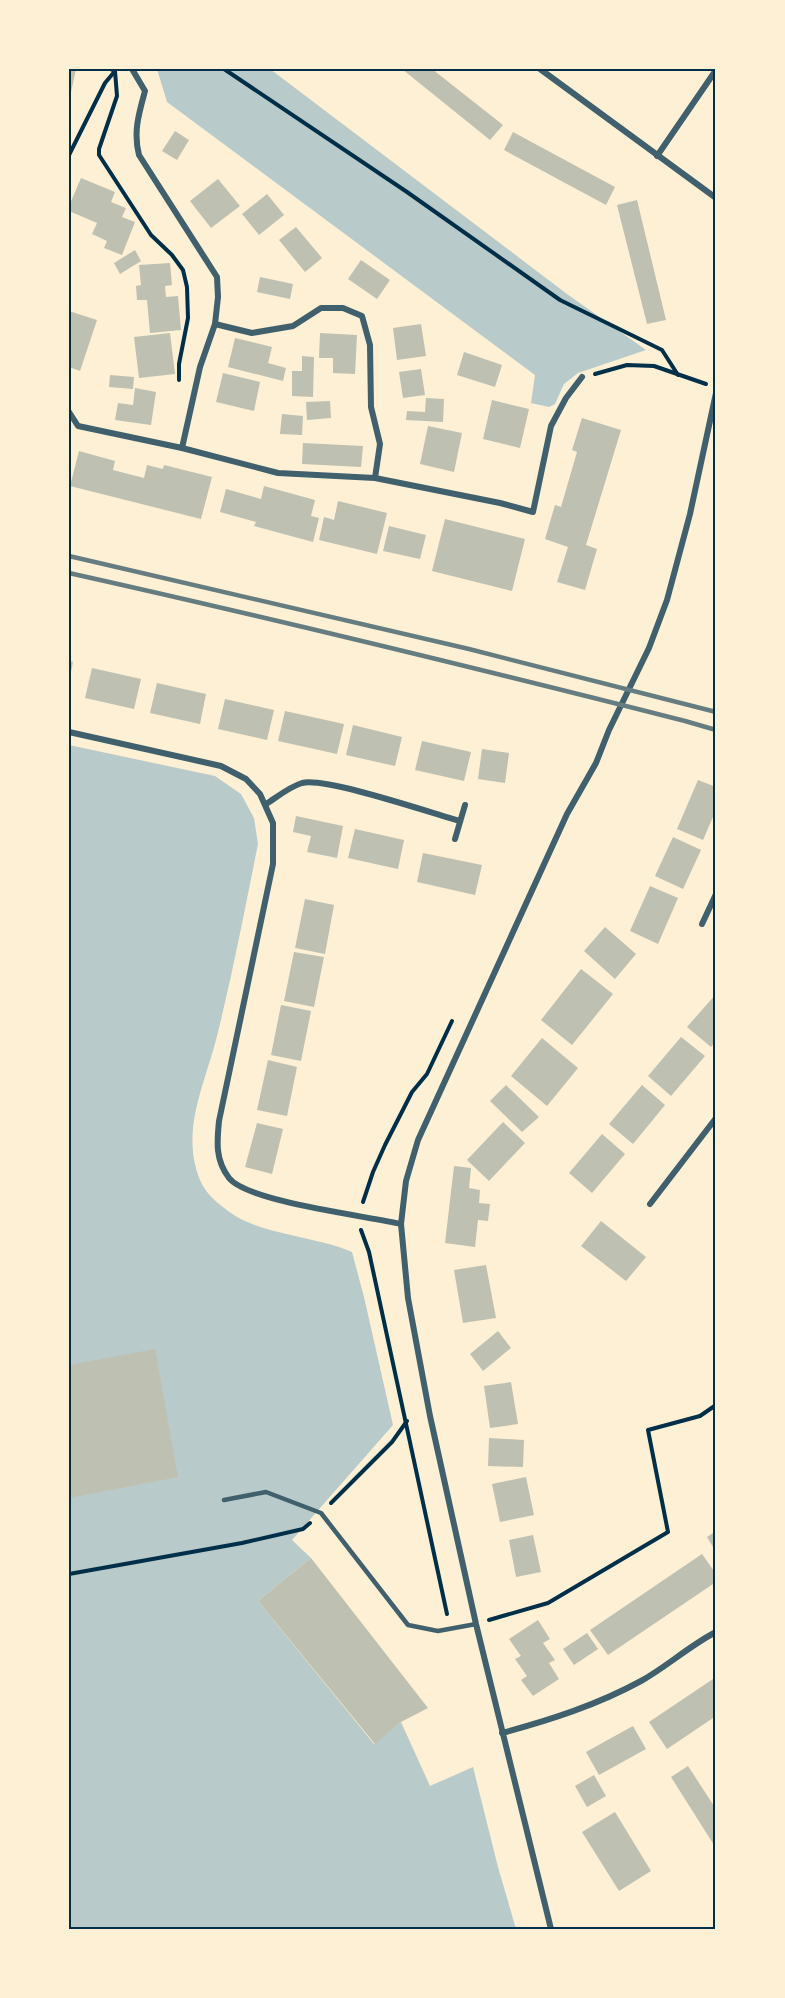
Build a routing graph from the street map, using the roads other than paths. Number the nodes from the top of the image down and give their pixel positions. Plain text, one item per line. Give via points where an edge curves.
1 (132, 69) edge
2 (540, 69) edge
3 (716, 70) edge
4 (657, 156) junction
5 (716, 198) edge
6 (215, 324) junction
7 (582, 377) road end
8 (716, 393) edge
9 (69, 412) edge
10 (183, 448) junction
11 (375, 478) junction
12 (69, 732) edge
13 (266, 804) junction
14 (465, 805) dead end
15 (460, 821) junction
16 (455, 839) dead end
17 (716, 894) edge
18 (702, 924) dead end
19 (716, 1118) edge
20 (650, 1204) dead end
21 (401, 1224) junction
22 (224, 1500) dead end
23 (476, 1624) junction
24 (716, 1636) edge
25 (502, 1733) junction
26 (551, 1929) edge

1 - 6 street via 145,91 136,125 138,155 217,277
2 - 4 street
3 - 4 street
4 - 5 street
6 - 10 street via 200,367
6 - 11 street via 252,333 293,326 321,308 342,308 362,316 370,345 371,407 380,444
7 - 11 street via 551,426 533,512
8 - 21 street via 690,514 667,600 649,648 597,763 567,814 418,1140 406,1181
9 - 10 street via 78,426
10 - 11 street via 278,473
12 - 13 street via 221,766 246,779
13 - 15 street via 301,783 311,782
13 - 21 street via 273,824 273,864 219,1121 218,1156 230,1179 250,1190 277,1200
14 - 15 street
15 - 16 street
17 - 18 street
19 - 20 street
21 - 23 street via 408,1298 430,1416
22 - 23 lane via 266,1492 321,1513 408,1625 438,1631
23 - 25 street
24 - 25 street via 714,1633 641,1681 603,1699 555,1719
25 - 26 street

